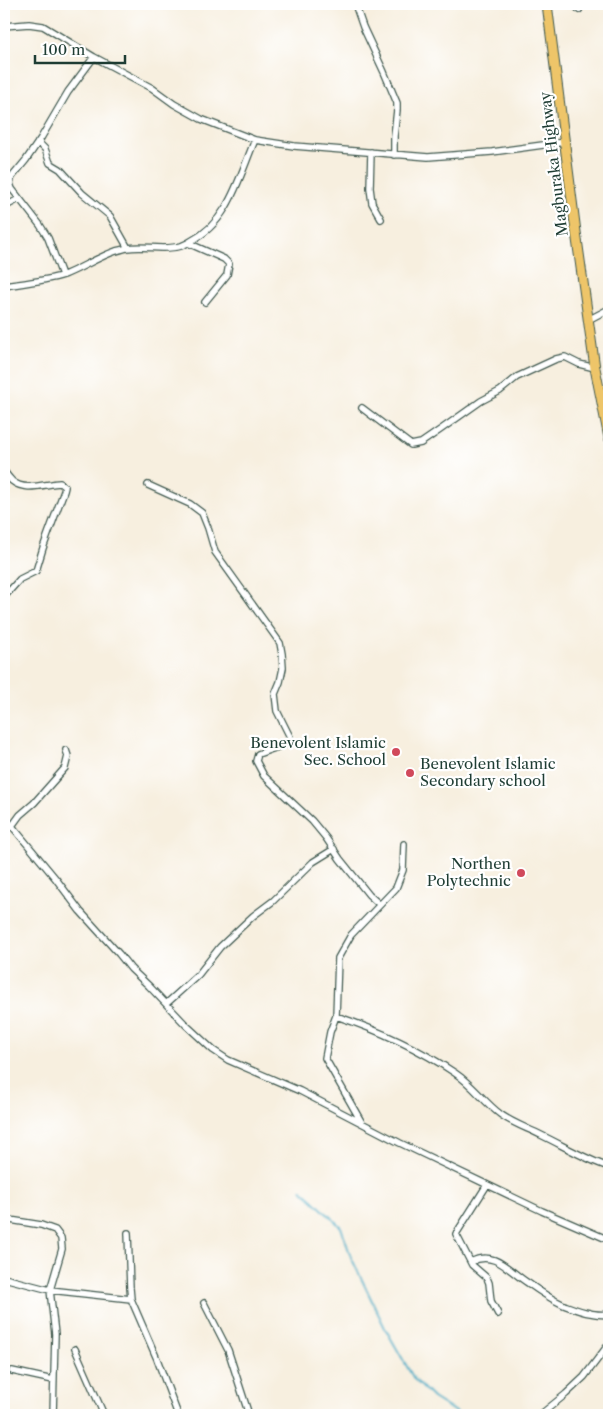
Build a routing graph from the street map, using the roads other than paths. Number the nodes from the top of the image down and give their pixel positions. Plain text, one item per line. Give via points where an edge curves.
1 (355, 4) edge
2 (547, 4) edge
3 (574, 4) edge
4 (578, 10) dead end
5 (4, 26) edge
6 (94, 57) junction
7 (255, 140) junction
8 (38, 142) junction
9 (565, 142) junction
10 (371, 152) junction
11 (394, 155) junction
12 (20, 199) junction
13 (4, 207) edge
14 (381, 219) dead end
15 (188, 243) junction
16 (128, 248) junction
17 (62, 275) junction
18 (4, 286) edge
19 (205, 302) dead end
20 (609, 309) edge
21 (588, 320) junction
22 (595, 368) junction
23 (362, 408) dead end
24 (609, 438) edge
25 (4, 471) edge
26 (148, 485) dead end
27 (4, 597) edge
28 (66, 750) dead end
29 (4, 820) edge
30 (12, 826) junction
31 (404, 844) dead end
32 (334, 849) junction
33 (380, 904) junction
34 (166, 1004) junction
35 (336, 1016) junction
36 (362, 1123) junction
37 (609, 1167) edge
38 (487, 1185) junction
39 (4, 1219) edge
40 (128, 1233) dead end
41 (609, 1240) edge
42 (471, 1262) junction
43 (4, 1278) edge
44 (50, 1290) junction
45 (131, 1299) junction
46 (204, 1303) dead end
47 (498, 1314) dead end
48 (609, 1315) edge
49 (609, 1344) edge
50 (76, 1349) dead end
51 (12, 1371) dead end
52 (53, 1380) junction
53 (53, 1415) edge
54 (104, 1415) edge
55 (178, 1415) edge
56 (249, 1415) edge
57 (540, 1415) edge

1 - 11 street via 397,103
2 - 9 main road, Magburaka Highway
3 - 4 street
5 - 6 street via 43,26
6 - 7 street via 201,119
6 - 8 street
7 - 10 street
7 - 15 street via 222,214 212,227
8 - 12 street via 10,183
8 - 16 street via 45,149 50,163 110,216
9 - 11 street via 428,158
9 - 21 main road, Magburaka Highway
10 - 11 street
10 - 14 street via 372,203
12 - 13 street
12 - 17 street via 48,238
15 - 16 street via 165,248
15 - 19 street via 229,264 227,275
16 - 17 street via 109,253
17 - 18 street
20 - 21 street
21 - 22 main road, Magburaka Highway
22 - 23 street via 565,357 556,358 517,377 412,446
22 - 24 main road, Magburaka Highway
25 - 27 street via 12,482 23,486 60,483 65,487 36,570 20,579
26 - 32 street via 202,513 215,552 280,644 283,668 275,694 277,711 290,742 258,754 256,761 264,776 312,821
28 - 30 street via 65,768
29 - 30 street
30 - 34 street via 131,970
31 - 33 street via 401,878
32 - 33 street via 369,895
32 - 34 street via 313,862 253,916
33 - 35 street via 351,935 338,958
34 - 36 street via 213,1050 228,1060 300,1091
35 - 36 street via 324,1058
35 - 37 street via 420,1051 456,1073 499,1114
36 - 38 street
38 - 41 street
38 - 42 street via 456,1234
39 - 44 street via 41,1225 55,1230 61,1238 62,1249
40 - 45 street
42 - 47 street via 487,1278 491,1300
42 - 48 street via 482,1257 494,1260 564,1305 590,1314
43 - 44 street
44 - 45 street
44 - 52 street via 55,1334
45 - 55 street
46 - 56 street via 228,1350
49 - 57 street via 584,1377
50 - 54 street
51 - 52 street
52 - 53 street

